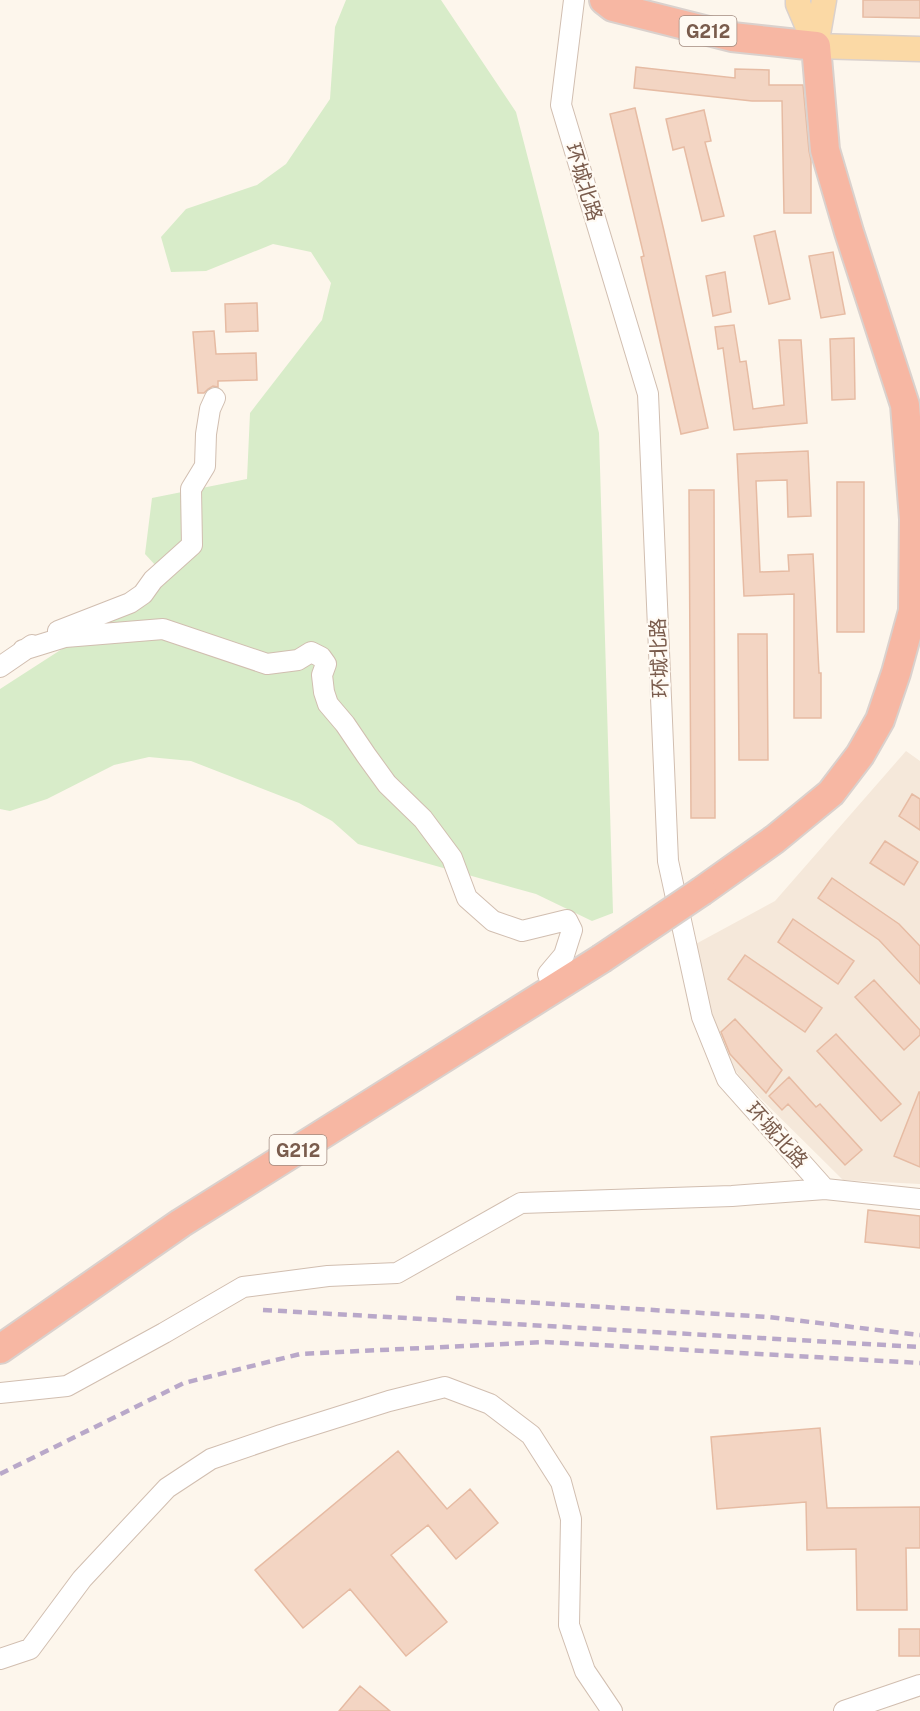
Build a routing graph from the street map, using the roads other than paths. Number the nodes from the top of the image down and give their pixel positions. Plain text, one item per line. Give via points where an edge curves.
1 (574, 0) edge
2 (604, 0) edge
3 (798, 0) edge
4 (824, 0) edge
5 (816, 46) junction
6 (920, 49) edge
7 (215, 398) dead end
8 (917, 550) edge
9 (23, 650) junction
10 (0, 667) edge
11 (553, 989) junction
12 (825, 1189) junction
13 (920, 1199) edge
14 (0, 1349) edge
15 (0, 1393) edge
16 (0, 1659) edge
17 (920, 1685) edge
18 (612, 1711) edge
19 (844, 1711) edge

1 - 12 street, 环城北路 via 561,105 648,394 668,861 702,1017 727,1079
2 - 5 highway, G212 via 614,7 732,37
3 - 5 main road
4 - 5 main road
5 - 6 main road
5 - 8 highway, G212 via 825,150 905,405
7 - 9 street via 206,434 205,466 191,489 192,545 130,603 50,634
8 - 11 highway, G212, bridge via 913,611 880,720 831,793 702,891
9 - 10 street
9 - 11 street via 65,637 163,629 267,664 297,660 311,652 321,657 326,664 322,675 328,704 387,784 423,819 452,858 467,898 493,921 522,931 567,920 572,930 564,955 548,974
11 - 14 highway, G212 via 181,1223
12 - 13 street
12 - 15 street via 521,1203 397,1273 328,1276 243,1287 67,1386
16 - 18 street via 30,1649 82,1579 160,1495 211,1459 389,1401 445,1387 490,1404 531,1435 561,1482 571,1519 569,1625 585,1671
17 - 19 street

